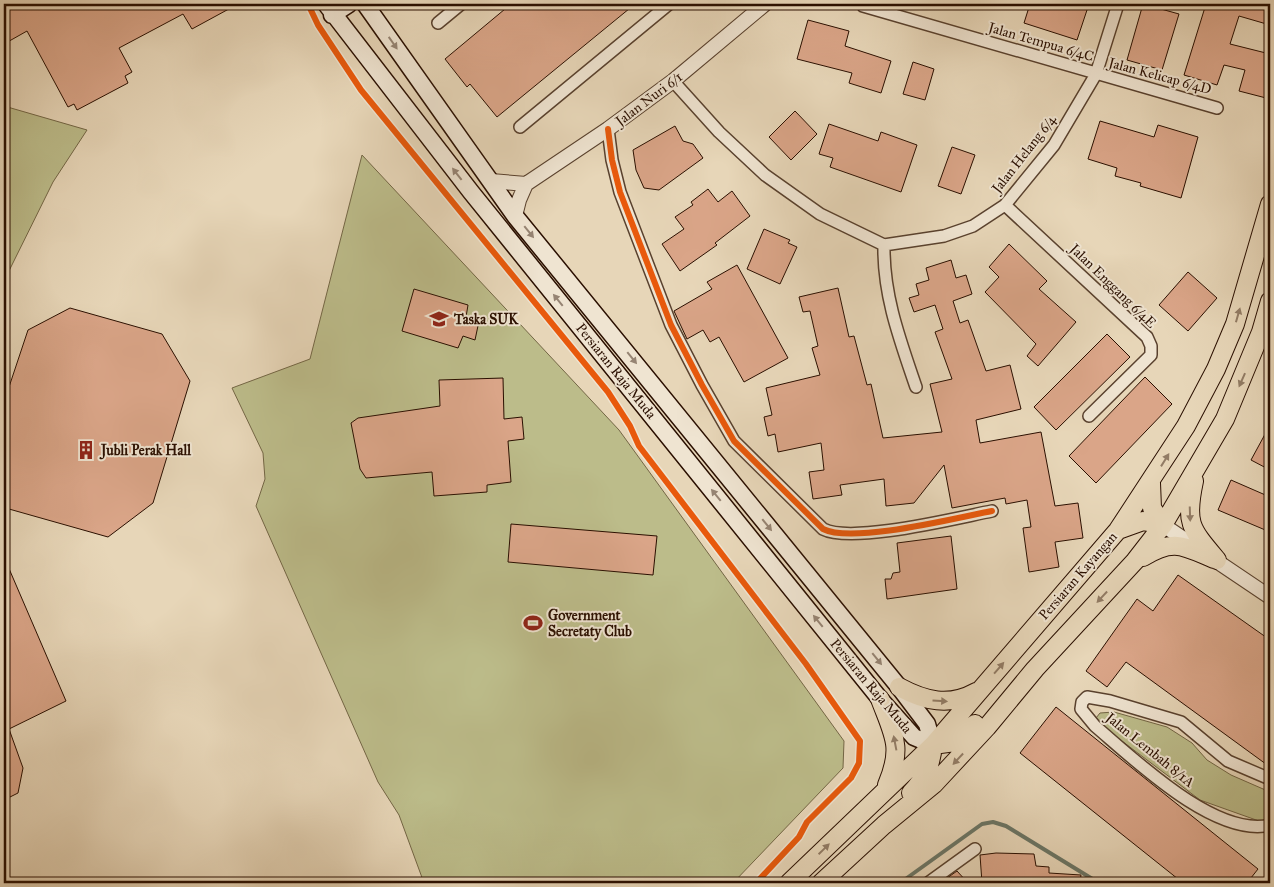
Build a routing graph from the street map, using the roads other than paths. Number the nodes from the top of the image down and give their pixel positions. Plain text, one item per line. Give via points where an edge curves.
1 (349, 4) edge
2 (365, 4) edge
3 (461, 4) edge
4 (669, 4) edge
5 (765, 4) edge
6 (1118, 4) edge
7 (863, 6) dead end
8 (329, 10) edge
9 (438, 22) dead end
10 (1096, 74) junction
11 (673, 81) junction
12 (1217, 108) dead end
13 (520, 127) dead end
14 (608, 129) junction
15 (491, 182) junction
16 (526, 184) junction
17 (1270, 204) edge
18 (1005, 205) junction
19 (515, 216) junction
20 (884, 245) junction
21 (1270, 301) edge
22 (916, 387) dead end
23 (1089, 416) dead end
24 (1197, 466) junction
25 (1151, 483) junction
26 (992, 511) dead end
27 (1163, 525) junction
28 (1118, 530) junction
29 (1217, 560) junction
30 (1136, 561) junction
31 (1270, 597) edge
32 (1035, 668) junction
33 (899, 687) junction
34 (981, 689) junction
35 (880, 699) junction
36 (933, 745) junction
37 (1270, 779) edge
38 (886, 788) junction
39 (884, 825) junction
40 (1270, 825) edge
41 (975, 849) dead end
42 (789, 883) edge
43 (821, 883) edge
44 (928, 883) edge

1 - 8 main road
2 -> 15 main road, Persiaran Raja Muda
3 - 9 street
4 - 13 street
5 - 11 street, Jalan Nuri 6/1
6 - 10 street, Jalan Helang 6/4
7 - 10 street, Jalan Tempua 6/4C
35 -> 8 main road, Persiaran Raja Muda via 477,200
10 - 12 street, Jalan Kelicap 6/4D
10 - 18 street, Jalan Helang 6/4 via 1054,145
11 - 14 street, Jalan Nuri 6/1
11 - 20 street via 718,132 765,175 820,214
14 - 16 street, Jalan Nuri 6/1
14 - 26 street via 620,192 671,325 734,441 830,533 864,534
15 - 16 street
15 - 19 main road, Persiaran Raja Muda
16 - 19 street
25 -> 17 main road, Persiaran Kayangan via 1186,426 1235,324
18 - 20 street, Jalan Helang 6/4 via 973,226 944,236
18 - 23 street, Jalan Enggang 6/4E via 1147,337 1151,346 1151,355
19 -> 33 main road, Persiaran Raja Muda
20 - 22 street via 888,295
21 -> 24 main road via 1261,332 1225,419
24 - 27 main road
24 -> 29 main road via 1190,501 1191,526
25 - 27 main road via 1152,508
25 - 28 main road, Persiaran Kayangan
27 - 28 main road via 1143,521
27 - 29 street
27 - 30 main road
34 -> 28 main road, Persiaran Kayangan
29 - 30 main road via 1174,545 1160,546
29 - 31 street
30 -> 32 main road
32 - 36 main road via 1010,686 962,738
32 -> 39 main road via 987,727 934,784
33 -> 34 main road via 916,696 944,702 965,698
33 - 36 main road, Persiaran Raja Muda via 927,724
34 - 36 main road, Persiaran Kayangan
35 - 36 main road, Persiaran Raja Muda via 914,737
38 -> 35 main road via 897,749
36 - 38 main road, Persiaran Kayangan
36 - 39 main road via 929,768 922,781
37 - 40 street, Jalan Lembah 8/1A via 1228,761 1181,722 1097,698 1087,697 1082,702 1081,709 1095,726 1200,809 1246,824
42 -> 38 main road, Persiaran Kayangan
39 - 43 main road
41 - 44 street

